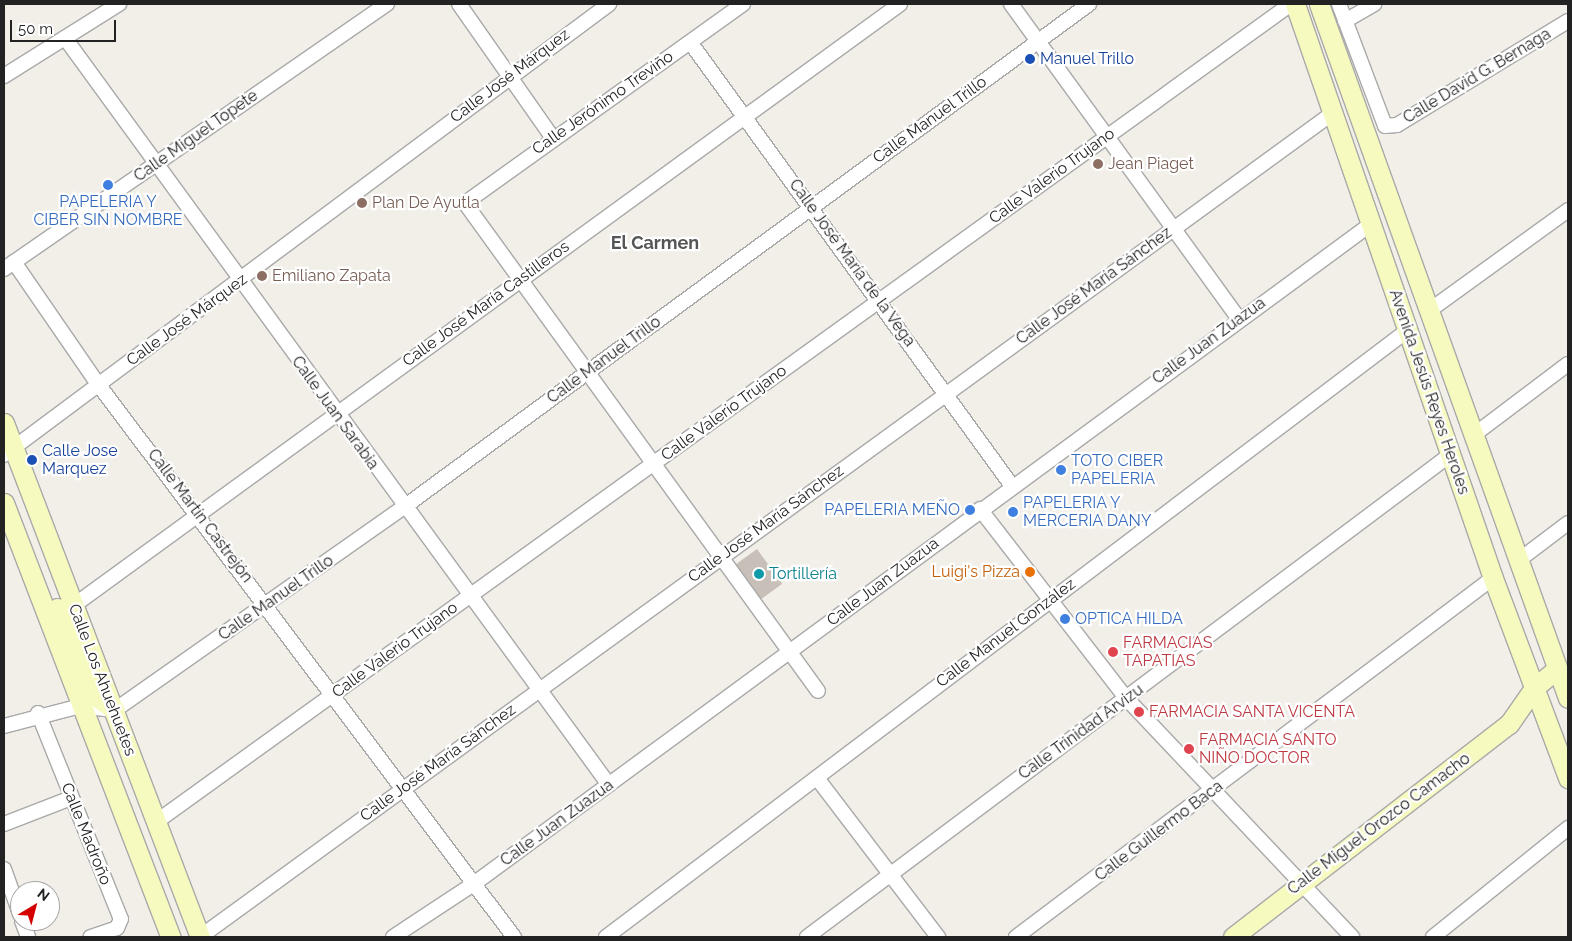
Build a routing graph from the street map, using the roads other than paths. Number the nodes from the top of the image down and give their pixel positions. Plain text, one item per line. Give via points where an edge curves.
1 (119, 4) edge
2 (387, 4) edge
3 (459, 4) edge
4 (609, 4) edge
5 (743, 4) edge
6 (900, 4) edge
7 (1011, 4) edge
8 (1088, 4) edge
9 (1291, 4) edge
10 (1295, 4) edge
11 (1319, 4) edge
12 (1340, 4) edge
13 (1374, 4) edge
14 (1345, 21) junction
15 (1568, 21) edge
16 (65, 38) junction
17 (1038, 40) junction
18 (690, 42) junction
19 (509, 75) junction
20 (4, 76) edge
21 (1333, 113) junction
22 (746, 117) junction
23 (552, 137) junction
24 (1107, 137) junction
25 (156, 164) junction
26 (812, 208) junction
27 (1568, 210) edge
28 (1371, 224) junction
29 (1173, 228) junction
30 (9, 266) edge
31 (518, 282) junction
32 (240, 283) junction
33 (879, 301) junction
34 (1430, 310) junction
35 (1239, 319) junction
36 (1408, 330) junction
37 (1568, 364) edge
38 (585, 373) junction
39 (98, 384) junction
40 (946, 394) junction
41 (336, 413) junction
42 (4, 423) edge
43 (1475, 434) junction
44 (8, 452) edge
45 (1450, 454) junction
46 (652, 465) junction
47 (1012, 486) junction
48 (4, 503) edge
49 (404, 508) junction
50 (980, 509) junction
51 (199, 514) junction
52 (1568, 523) edge
53 (20, 543) junction
54 (720, 558) junction
55 (1519, 560) junction
56 (1493, 578) junction
57 (468, 597) junction
58 (1048, 600) junction
59 (268, 605) junction
60 (73, 606) junction
61 (790, 653) junction
62 (1565, 679) edge
63 (1534, 688) junction
64 (538, 690) junction
65 (818, 691) dead end
66 (334, 694) junction
67 (1127, 699) junction
68 (80, 706) junction
69 (1533, 708) junction
70 (116, 710) junction
71 (38, 713) junction
72 (4, 726) edge
73 (817, 778) junction
74 (1568, 778) edge
75 (608, 785) junction
76 (404, 788) junction
77 (1212, 792) junction
78 (71, 798) junction
79 (156, 822) junction
80 (4, 824) edge
81 (1568, 828) edge
82 (4, 869) edge
83 (891, 872) junction
84 (475, 883) junction
85 (1299, 885) junction
86 (10, 886) edge
87 (91, 937) edge
88 (171, 937) edge
89 (200, 937) edge
90 (393, 937) edge
91 (514, 937) edge
92 (606, 937) edge
93 (807, 937) edge
94 (938, 937) edge
95 (1016, 937) edge
96 (1233, 937) edge
97 (1352, 937) edge
98 (1433, 937) edge

1 - 16 street
2 - 25 street, Calle Miguel Topete
3 - 19 street
4 - 19 street, Calle José Márquez
5 - 18 street, Calle Jerónimo Treviño
6 - 22 street, Calle José María Castilleros
7 - 17 street
8 - 17 street, Calle Manuel Trillo
9 - 24 street, Calle Valerio Trujano
10 - 21 street, Avenida Jesús Reyes Heroles
11 - 34 street, Avenida Jesús Reyes Heroles
12 - 14 street
13 - 14 street
14 - 15 street, Calle David G. Bernaga via 1385,126 1397,126
16 - 20 street
16 - 25 street, Calle Juan Sarabia
17 - 24 street
17 - 26 street, Calle Manuel Trillo
18 - 22 street, Calle José María de la Vega
18 - 23 street, Calle Jerónimo Treviño
19 - 23 street
19 - 32 street, Calle José Márquez
21 - 28 street, Avenida Jesús Reyes Heroles
21 - 29 street, Calle José María Sánchez
22 - 26 street, Calle José María de la Vega
22 - 31 street, Calle José María Castilleros
23 - 31 street, Calle Jerónimo Treviño via 465,203
24 - 29 street
24 - 33 street, Calle Valerio Trujano
25 - 30 street, Calle Miguel Topete
25 - 32 street, Calle Juan Sarabia
26 - 33 street, Calle José María de la Vega
26 - 38 street, Calle Manuel Trillo
27 - 34 street
28 - 35 street, Calle Juan Zuazua
28 - 36 street, Avenida Jesús Reyes Heroles
29 - 35 street
29 - 40 street, Calle José María Sánchez
30 - 39 street, Calle Martín Castrejón
31 - 38 street
31 - 41 street, Calle José María Castilleros
32 - 39 street, Calle José Márquez
32 - 41 street, Calle Juan Sarabia
33 - 40 street, Calle José María de la Vega
33 - 46 street, Calle Valerio Trujano
34 - 43 street, Avenida Jesús Reyes Heroles
35 - 47 street, Calle Juan Zuazua
36 - 45 street, Avenida Jesús Reyes Heroles
36 - 58 street, Calle Manuel González
37 - 43 street
38 - 46 street
38 - 49 street, Calle Manuel Trillo
39 - 44 street, Calle José Márquez
39 - 51 street, Calle Martín Castrejón
40 - 47 street, Calle José María de la Vega
40 - 54 street, Calle José María Sánchez
41 - 49 street, Calle Juan Sarabia
41 - 51 street, Calle José María Castilleros
42 - 44 street, Calle Los Ahuehuetes
43 - 55 street, Avenida Jesús Reyes Heroles
44 - 60 street, Calle Los Ahuehuetes
45 - 56 street, Avenida Jesús Reyes Heroles
45 - 67 street, Calle Trinidad Arvizu
46 - 54 street
46 - 57 street, Calle Valerio Trujano
47 - 50 street, Calle Juan Zuazua
48 - 53 street, Calle Los Ahuehuetes
49 - 57 street, Calle Juan Sarabia
49 - 59 street, Calle Manuel Trillo
50 - 58 street
50 - 61 street, Calle Juan Zuazua
51 - 59 street, Calle Martín Castrejón
51 - 60 street, Calle José María Castilleros
52 - 55 street
53 - 68 street, Calle Los Ahuehuetes
53 - 70 street via 38,562 92,694
54 - 61 street
54 - 64 street, Calle José María Sánchez
55 - 62 street, Avenida Jesús Reyes Heroles
56 - 63 street, Avenida Jesús Reyes Heroles
56 - 77 street, Calle Guillermo Baca
57 - 64 street, Calle Juan Sarabia
57 - 66 street, Calle Valerio Trujano
58 - 67 street
58 - 73 street, Calle Manuel González
59 - 66 street, Calle Martín Castrejón
59 - 70 street, Calle Manuel Trillo
60 - 70 street, Calle Los Ahuehuetes
61 - 65 street
61 - 75 street, Calle Juan Zuazua
62 - 63 street, Calle Miguel Orozco Camacho
62 - 69 street, Calle Miguel Orozco Camacho
63 - 69 street, Calle Miguel Orozco Camacho
64 - 75 street, Calle Juan Sarabia
64 - 76 street, Calle José María Sánchez
66 - 76 street, Calle Martín Castrejón
66 - 79 street, Calle Valerio Trujano
67 - 77 street
67 - 83 street, Calle Trinidad Arvizu
68 - 70 street
68 - 71 street
68 - 88 street, Calle Los Ahuehuetes
69 - 74 street
69 - 85 street, Calle Miguel Orozco Camacho
70 - 79 street, Calle Los Ahuehuetes
71 - 72 street
71 - 78 street, Calle Madroño
73 - 83 street
73 - 92 street, Calle Manuel González
75 - 84 street, Calle Juan Zuazua
76 - 84 street, Calle Martín Castrejón
76 - 89 street, Calle José María Sánchez
77 - 85 street
77 - 95 street, Calle Guillermo Baca
78 - 80 street
78 - 87 street, Calle Madroño via 121,919 117,928
79 - 89 street, Calle Los Ahuehuetes
81 - 98 street
82 - 86 street
83 - 93 street, Calle Trinidad Arvizu
83 - 94 street
84 - 90 street, Calle Juan Zuazua
84 - 91 street, Calle Martín Castrejón
85 - 96 street, Calle Miguel Orozco Camacho
85 - 97 street

